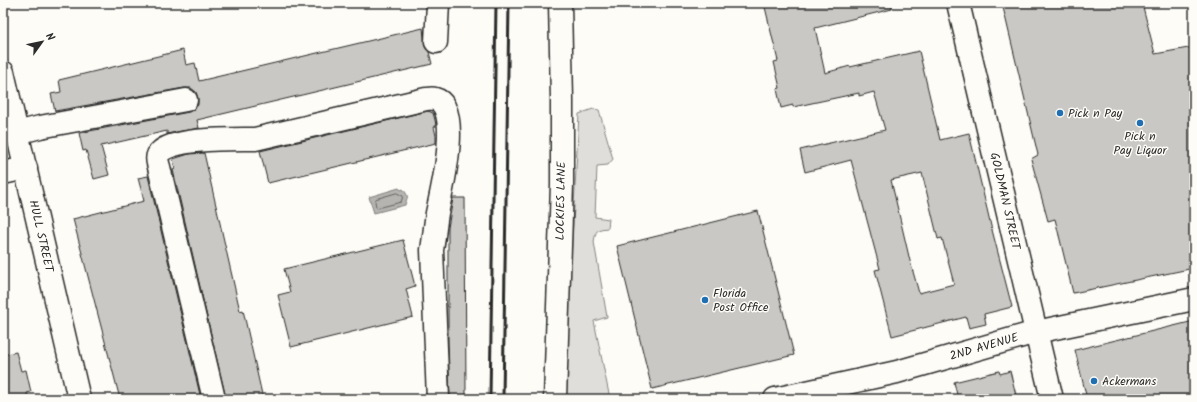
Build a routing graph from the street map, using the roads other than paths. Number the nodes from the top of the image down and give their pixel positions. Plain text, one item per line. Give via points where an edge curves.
1 (438, 3) edge
2 (560, 3) edge
3 (958, 3) edge
4 (436, 42) dead end
5 (3, 72) edge
6 (186, 100) dead end
7 (17, 133) junction
8 (26, 168) junction
9 (3, 173) edge
10 (1194, 299) edge
11 (1036, 332) junction
12 (812, 395) edge
13 (79, 399) edge
14 (214, 399) edge
15 (438, 399) edge
16 (555, 399) edge
17 (775, 399) edge
18 (1052, 399) edge

1 - 4 street
2 - 16 street, LOCKIES LANE via 562,184
3 - 11 street, GOLDMAN STREET
5 - 7 street, HULL STREET
6 - 7 street
7 - 8 street, HULL STREET
8 - 9 street
8 - 13 street, HULL STREET
10 - 11 street, 2ND AVENUE
11 - 12 street, 2ND AVENUE
11 - 18 street, GOLDMAN STREET
12 - 17 street, 2ND AVENUE
14 - 15 street via 158,167 158,154 178,144 226,138 255,139 434,98 443,106 448,116 449,127 448,157 432,250

